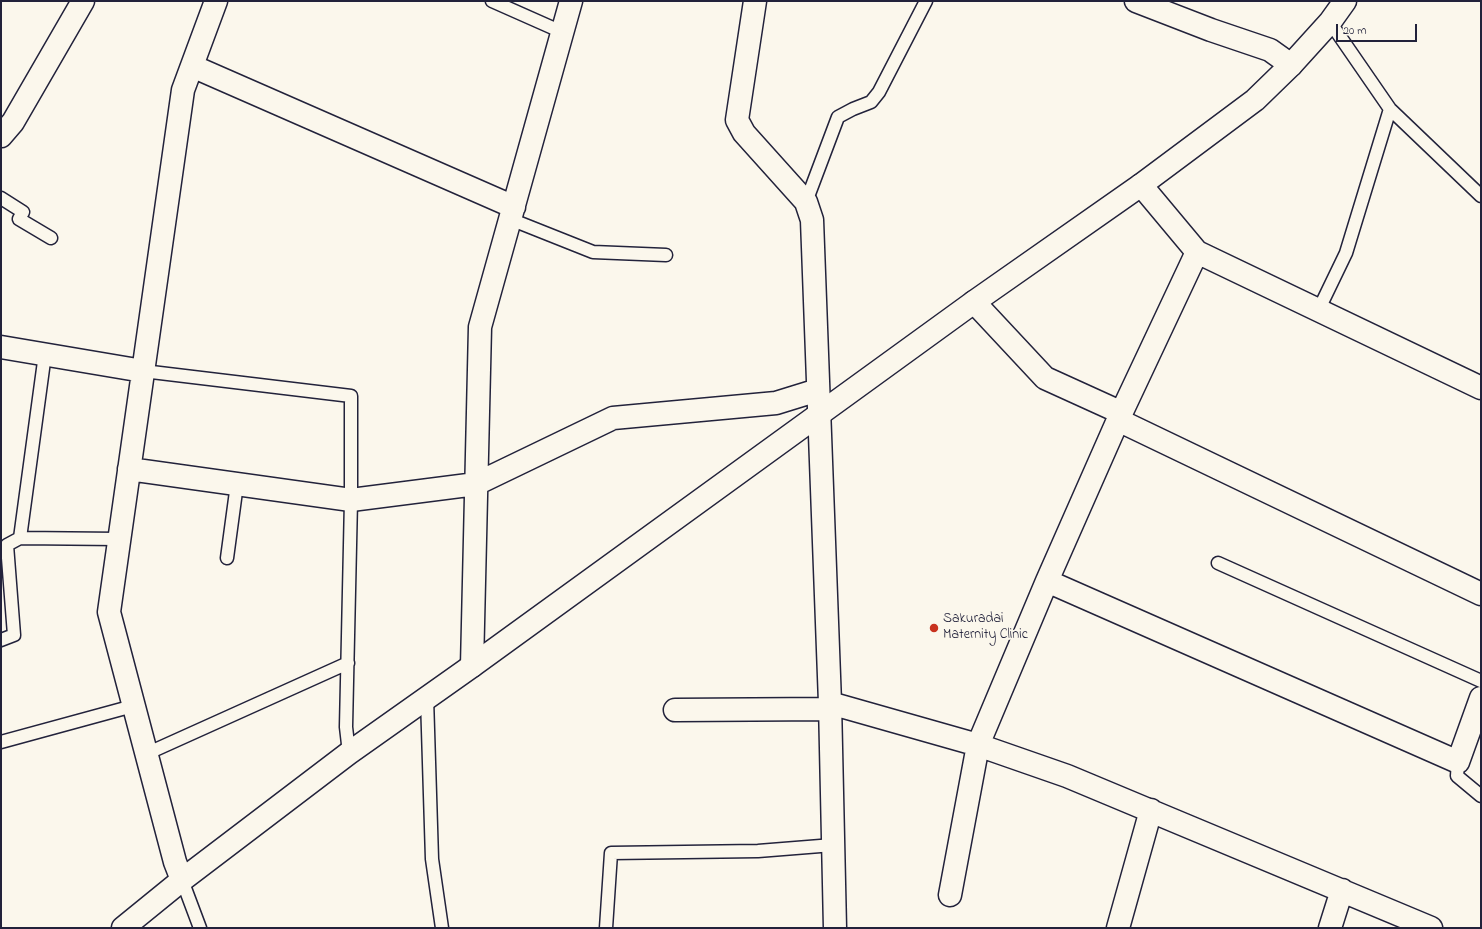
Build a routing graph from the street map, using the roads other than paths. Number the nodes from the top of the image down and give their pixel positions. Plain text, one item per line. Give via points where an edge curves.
1 (83, 1) edge
2 (216, 1) edge
3 (492, 1) edge
4 (571, 1) edge
5 (755, 1) edge
6 (926, 1) edge
7 (1136, 1) edge
8 (1345, 1) edge
9 (1330, 22) junction
10 (562, 32) junction
11 (192, 66) junction
12 (1291, 66) junction
13 (1390, 109) junction
14 (5, 125) edge
15 (1140, 184) junction
16 (1481, 196) edge
17 (1, 198) edge
18 (806, 202) junction
19 (512, 213) junction
20 (51, 238) dead end
21 (1197, 252) junction
22 (666, 255) dead end
23 (974, 302) junction
24 (1319, 309) junction
25 (1, 347) edge
26 (45, 354) junction
27 (143, 372) junction
28 (1481, 388) edge
29 (818, 390) junction
30 (819, 415) junction
31 (1120, 417) junction
32 (129, 469) junction
33 (237, 484) junction
34 (476, 484) junction
35 (352, 500) junction
36 (20, 538) junction
37 (119, 539) junction
38 (227, 558) dead end
39 (1218, 563) dead end
40 (1047, 581) junction
41 (1481, 594) edge
42 (1, 640) edge
43 (348, 663) junction
44 (472, 666) junction
45 (1481, 681) edge
46 (427, 698) junction
47 (1481, 698) edge
48 (133, 706) junction
49 (830, 706) junction
50 (675, 710) dead end
51 (1, 742) edge
52 (978, 746) junction
53 (349, 753) junction
54 (146, 754) junction
55 (1458, 762) junction
56 (1481, 796) edge
57 (1151, 810) junction
58 (833, 845) junction
59 (182, 880) junction
60 (1342, 890) junction
61 (950, 895) dead end
62 (122, 928) edge
63 (200, 928) edge
64 (442, 928) edge
65 (606, 928) edge
66 (835, 928) edge
67 (1118, 928) edge
68 (1330, 928) edge
69 (1431, 928) edge

1 - 14 street
2 - 11 street
3 - 10 lane
4 - 10 street
5 - 18 street via 737,120 744,133
6 - 18 lane via 875,97 871,102 838,117
7 - 12 street via 1270,50
8 - 9 street
9 - 12 street
9 - 13 lane
10 - 19 street
11 - 19 street
11 - 27 street via 183,90
12 - 15 street via 1255,100
13 - 16 lane
13 - 24 lane via 1346,253
15 - 21 street
15 - 23 street
17 - 20 lane via 23,212 19,219
18 - 29 street via 812,220
19 - 22 lane via 593,252
19 - 34 street via 480,327
21 - 24 street
21 - 31 street
23 - 30 street
23 - 31 street via 1045,378
24 - 28 street
25 - 26 street
26 - 27 street
26 - 36 lane
27 - 32 street
27 - 35 lane via 350,396
29 - 30 street
29 - 34 street via 776,403 613,418
30 - 44 street
30 - 49 street
31 - 40 street
31 - 41 street
32 - 33 street
32 - 37 street
33 - 35 street
33 - 38 lane
34 - 35 street
34 - 44 street
35 - 43 lane
36 - 37 lane
36 - 42 lane via 7,545 14,635
37 - 48 street via 109,612
39 - 45 lane
40 - 52 street
40 - 55 street
43 - 53 lane via 346,727
43 - 54 lane
44 - 46 street
46 - 53 street
46 - 64 lane via 432,859
47 - 55 street
48 - 51 lane
48 - 54 street
49 - 50 street
49 - 52 street
49 - 58 street
52 - 57 street via 1067,776
52 - 61 street
53 - 59 street
54 - 59 street
55 - 56 lane via 1457,776
57 - 60 street
57 - 67 street
58 - 65 lane via 758,851 611,853
58 - 66 street
59 - 62 street
59 - 63 lane
60 - 68 street
60 - 69 street

